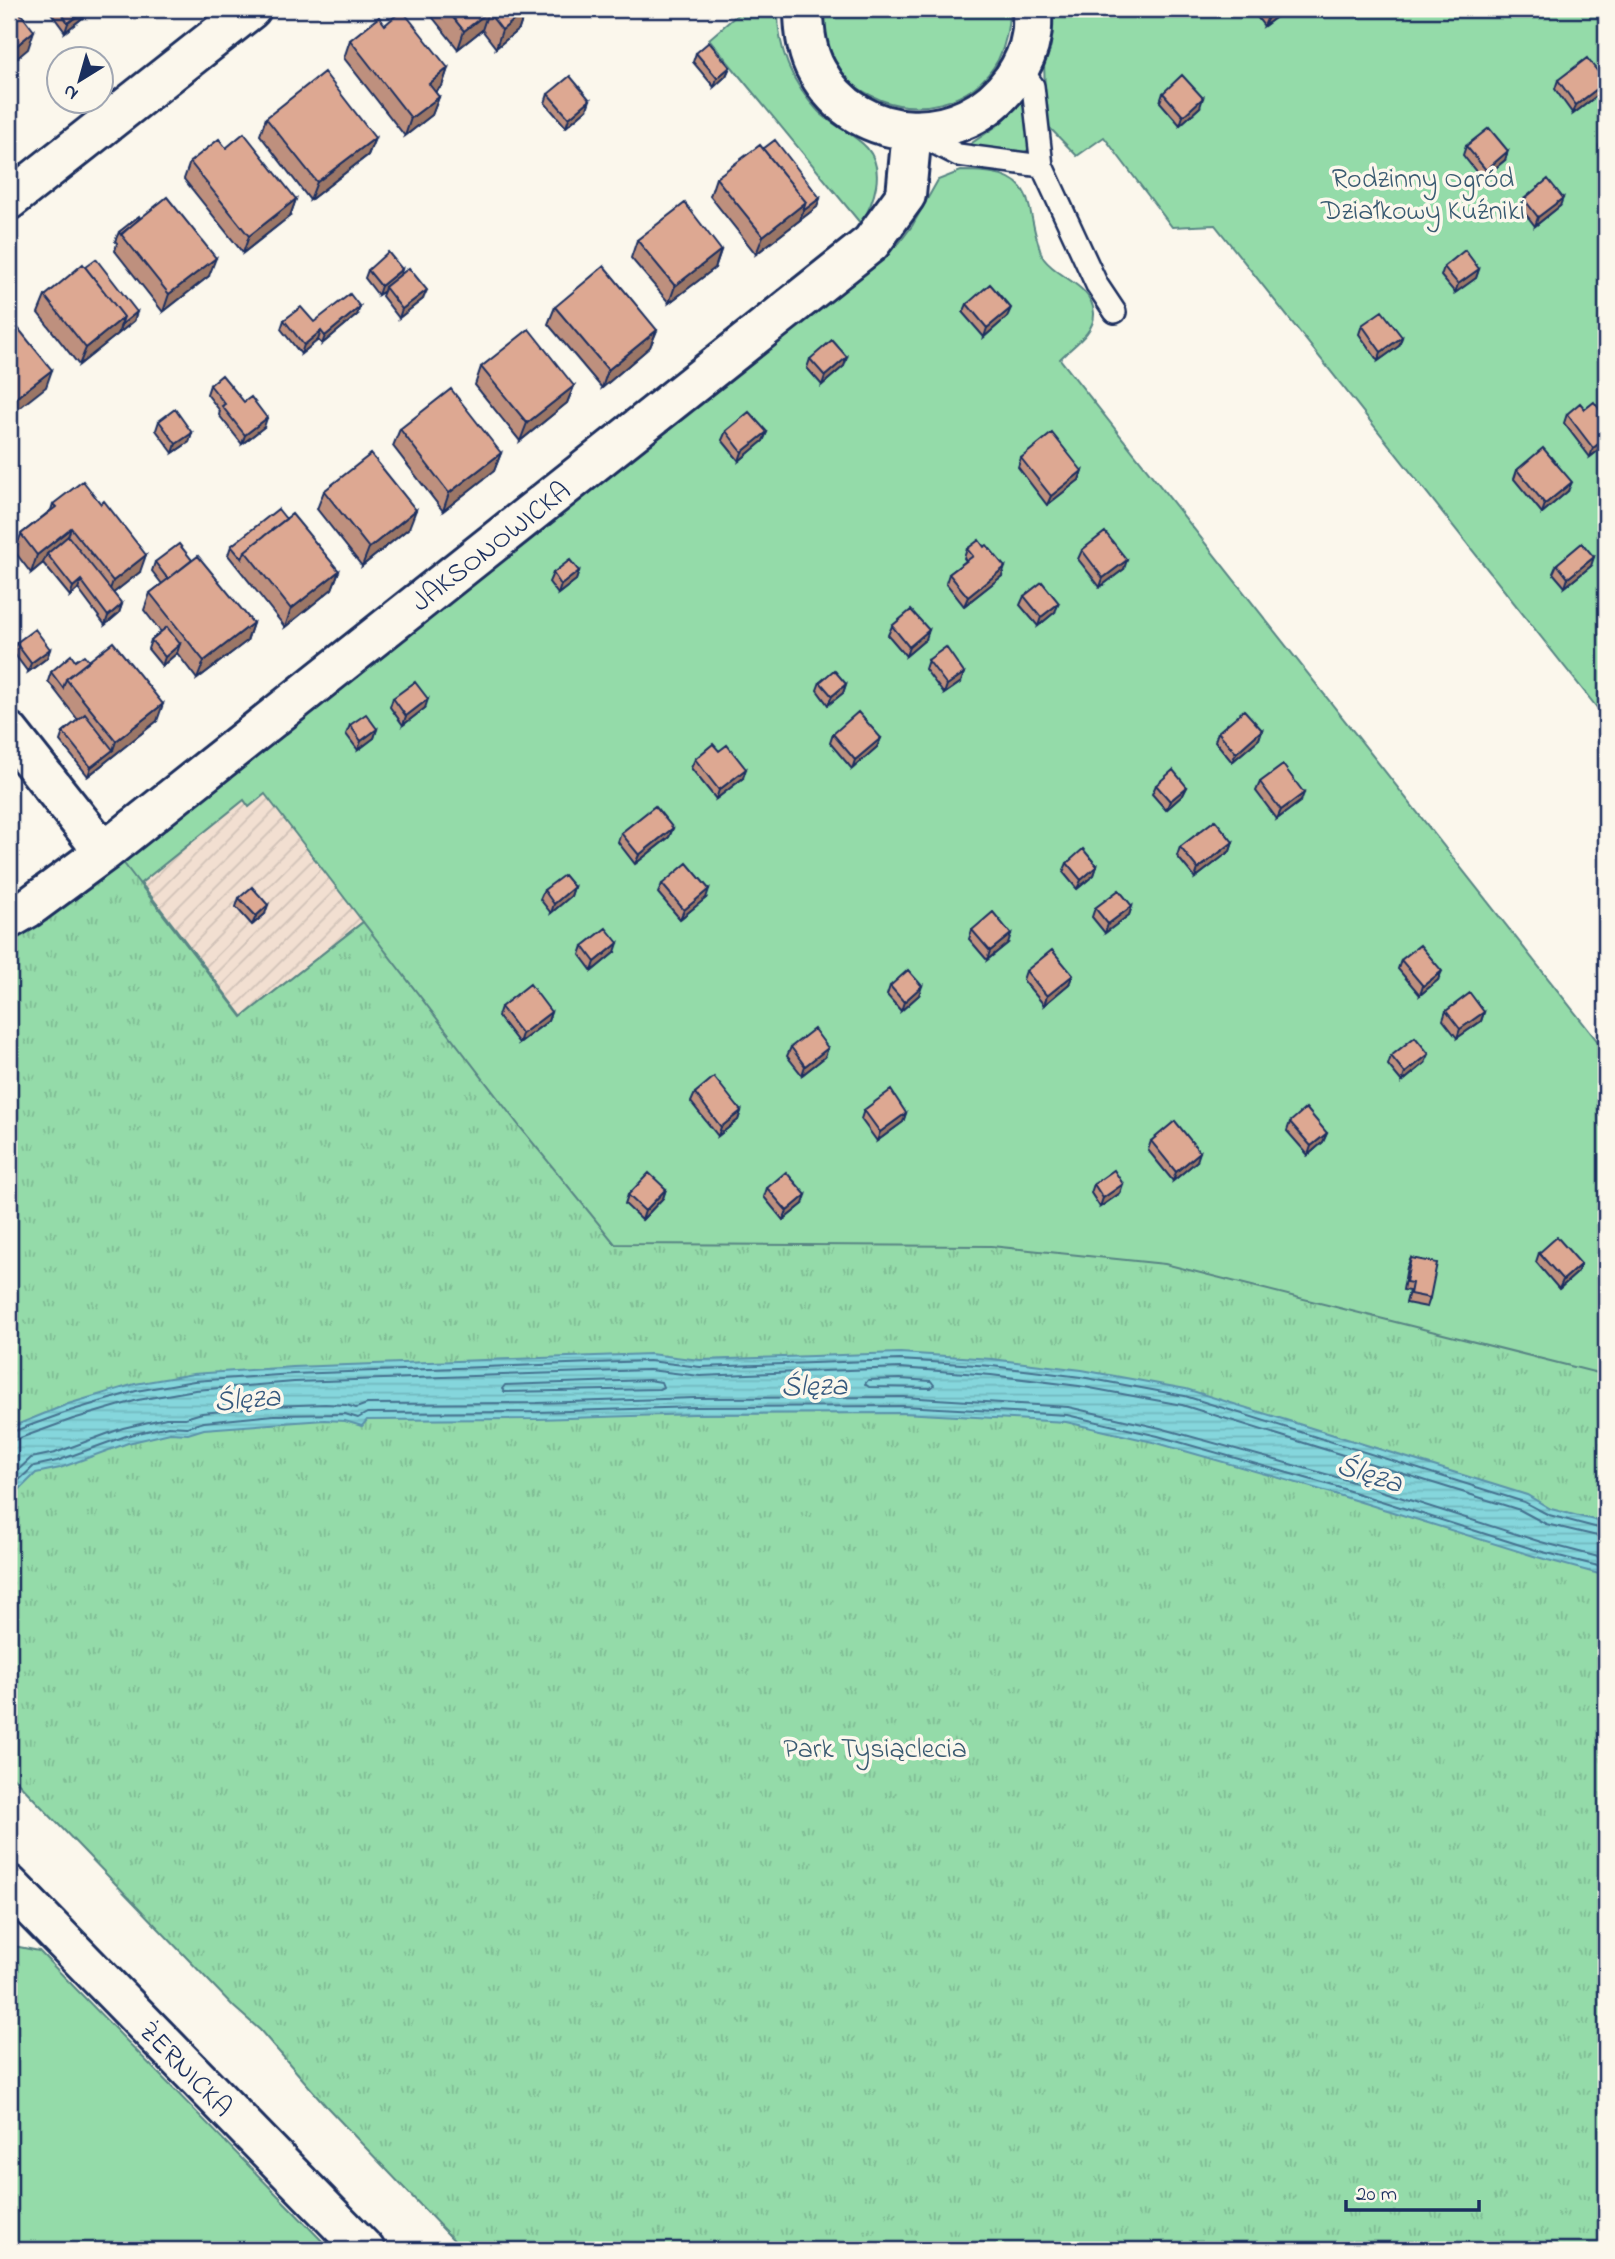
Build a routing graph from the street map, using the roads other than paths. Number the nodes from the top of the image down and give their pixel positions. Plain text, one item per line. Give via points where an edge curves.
1 (251, 9) edge
2 (804, 9) edge
3 (1032, 9) edge
4 (1020, 68) junction
5 (912, 131) junction
6 (1042, 166) junction
7 (9, 200) edge
8 (1115, 312) dead end
9 (9, 732) edge
10 (104, 852) junction
11 (9, 919) edge
12 (9, 1885) edge
13 (365, 2250) edge

1 - 7 street
2 - 5 street via 804,33 816,71 840,102 874,122
3 - 4 street via 1031,36
4 - 5 street via 1002,95 976,116 945,128
4 - 6 lane via 1033,86
5 - 6 lane via 958,155
5 - 10 street, JAKSONOWICKA via 906,195 871,243
6 - 8 lane via 1097,285
9 - 10 street
10 - 11 street, JAKSONOWICKA
12 - 13 street, ŻERNICKA

